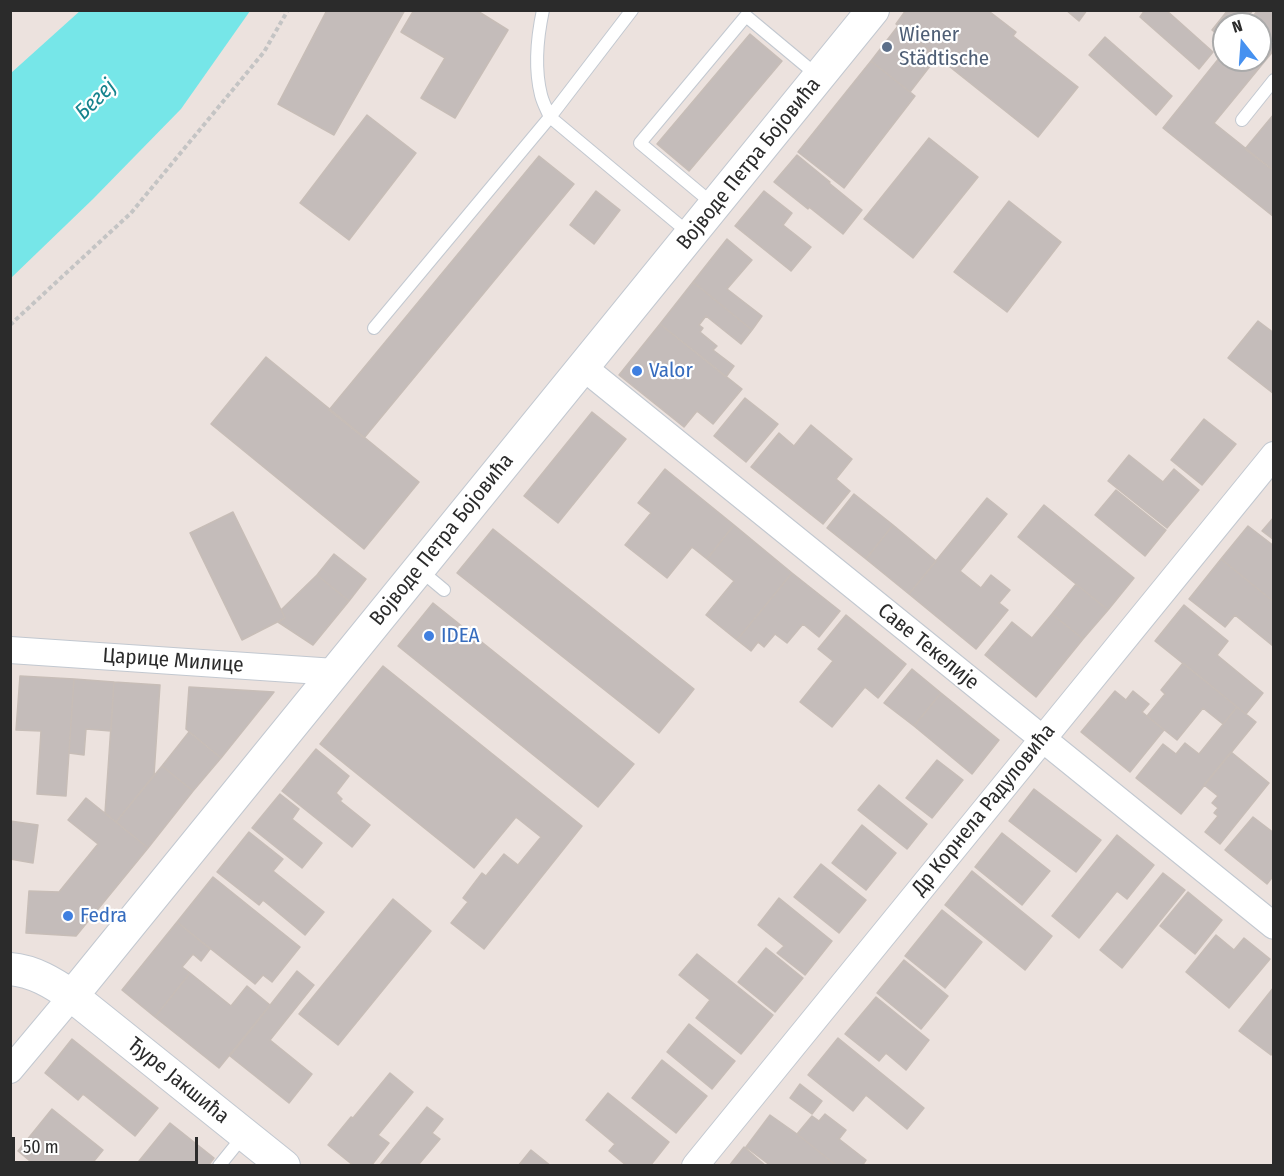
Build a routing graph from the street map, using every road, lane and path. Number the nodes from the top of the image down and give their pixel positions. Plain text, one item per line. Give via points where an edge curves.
1 (288, 10) edge
2 (543, 10) edge
3 (632, 10) edge
4 (873, 10) edge
5 (819, 77) junction
6 (1274, 80) edge
7 (550, 117) junction
8 (1242, 120) dead end
9 (714, 206) junction
10 (691, 235) junction
11 (10, 325) edge
12 (375, 328) dead end
13 (583, 367) junction
14 (1274, 455) edge
15 (419, 569) junction
16 (444, 590) dead end
17 (10, 650) edge
18 (335, 672) junction
19 (1042, 739) junction
20 (1274, 926) edge
21 (10, 969) edge
22 (72, 996) junction
23 (10, 1070) edge
24 (245, 1134) junction
25 (219, 1166) edge
26 (284, 1166) edge
27 (695, 1166) edge

1 - 11 path via 264,52 131,213
2 - 7 lane via 538,63 541,96
3 - 7 lane
4 - 5 street, Војводе Петра Бојовића
5 - 9 street, Војводе Петра Бојовића
5 - 9 lane via 746,16 640,143
6 - 8 lane
7 - 10 lane
7 - 12 lane
9 - 10 street, Војводе Петра Бојовића
10 - 13 street, Војводе Петра Бојовића
13 - 15 street, Војводе Петра Бојовића
13 - 19 street, Саве Текелије
14 - 19 street, Др Корнела Радуловића
15 - 16 lane
15 - 18 street, Војводе Петра Бојовића
17 - 18 street, Царице Милице
18 - 22 street, Војводе Петра Бојовића
19 - 20 street, Саве Текелије
19 - 27 street, Др Корнела Радуловића
21 - 22 street, Ђуре Јакшића via 43,978
22 - 23 street, Војводе Петра Бојовића
22 - 24 street, Ђуре Јакшића
24 - 25 lane
24 - 26 street, Ђуре Јакшића

